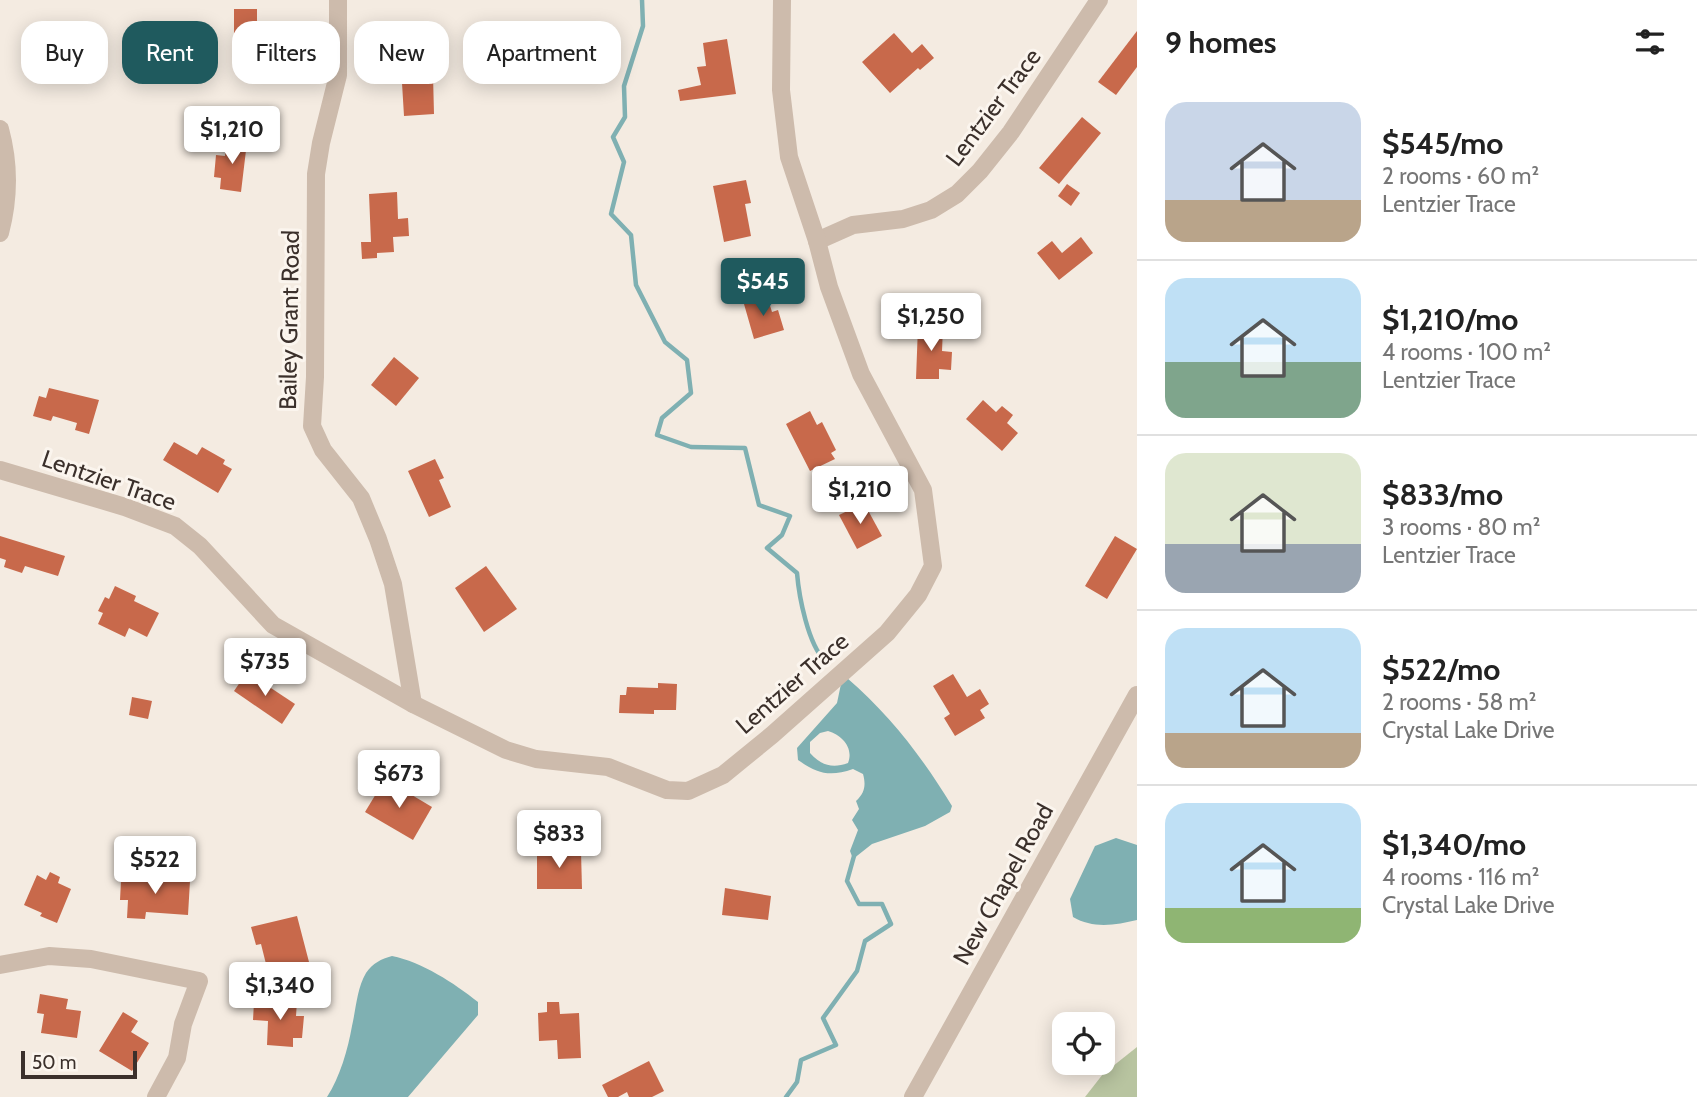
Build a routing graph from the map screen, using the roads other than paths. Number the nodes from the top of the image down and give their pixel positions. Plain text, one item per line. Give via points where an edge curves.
1 (338, 0) edge
2 (782, 0) edge
3 (1099, 0) edge
4 (0, 129) edge
5 (0, 233) edge
6 (817, 240) junction
7 (0, 470) edge
8 (1137, 695) edge
9 (413, 704) junction
10 (0, 965) edge
11 (156, 1097) edge
12 (913, 1097) edge

1 - 9 street, Bailey Grant Road via 338,75 316,174 312,426 323,450 360,498 378,538 393,584
2 - 6 street via 781,90 789,157
3 - 6 street, Lentzier Trace via 1011,132 957,194 913,216 853,225
4 - 5 street via 7,187
6 - 9 street, Lentzier Trace via 861,374 923,490 933,566 918,595 887,633 723,775 688,790 667,790 608,767 536,760
7 - 9 street, Lentzier Trace via 125,506 175,526 200,546 273,625
8 - 12 street, New Chapel Road
10 - 11 street via 48,956 80,958 199,981 183,1024 177,1058

